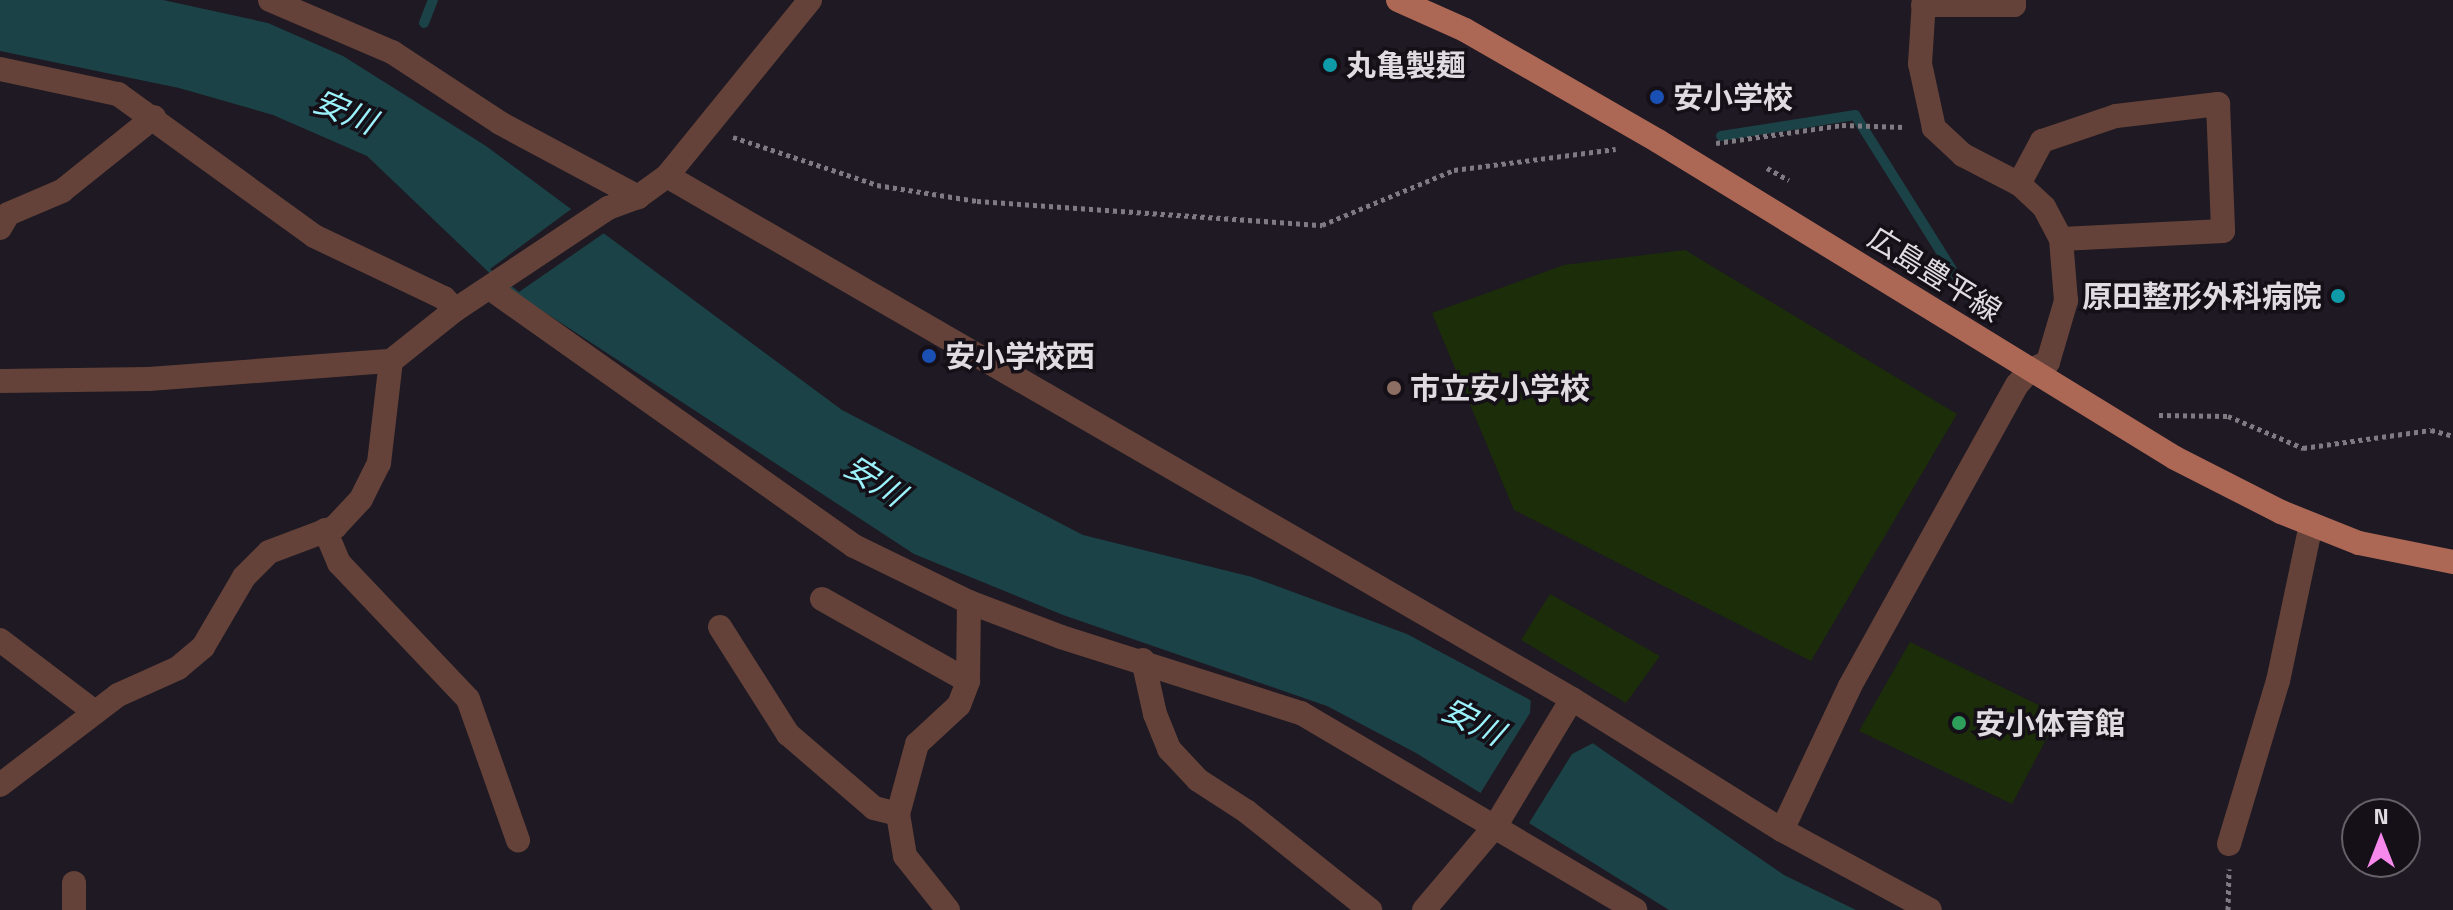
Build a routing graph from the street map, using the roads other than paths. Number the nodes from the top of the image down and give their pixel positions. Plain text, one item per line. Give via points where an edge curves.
1 (270, 0) edge
2 (810, 0) edge
3 (1398, 0) edge
4 (2014, 0) edge
5 (1924, 3) edge
6 (0, 69) edge
7 (154, 117) junction
8 (667, 176) junction
9 (2019, 184) junction
10 (638, 197) junction
11 (0, 228) edge
12 (2061, 239) junction
13 (495, 286) junction
14 (455, 310) junction
15 (391, 361) junction
16 (2029, 371) junction
17 (0, 381) edge
18 (2311, 525) junction
19 (325, 530) junction
20 (2453, 562) edge
21 (822, 599) dead end
22 (969, 602) junction
23 (720, 627) dead end
24 (0, 640) edge
25 (1143, 660) junction
26 (968, 681) junction
27 (1572, 699) junction
28 (95, 712) junction
29 (0, 785) edge
30 (898, 814) junction
31 (1496, 825) junction
32 (1782, 830) junction
33 (518, 840) dead end
34 (2229, 844) road end
35 (74, 883) dead end
36 (74, 910) edge
37 (948, 910) edge
38 (1370, 910) edge
39 (1424, 910) edge
40 (1635, 910) edge
41 (1930, 910) edge

1 - 10 street via 392,52 500,123
2 - 8 street
3 - 16 main road, 広島豊平線 via 1465,30 1658,141
4 - 5 street via 2014,5
5 - 9 street via 1920,64 1934,128 1963,155
6 - 7 street via 118,94
7 - 11 street via 62,191 8,214
7 - 14 street via 314,236 444,298
8 - 10 street
8 - 27 street
9 - 12 street via 2044,207
9 - 12 street via 2042,141 2116,116 2218,104 2223,231
10 - 13 street via 608,208
12 - 16 street via 2066,301 2056,346 2048,362
13 - 14 street
13 - 22 street via 796,510 854,546
14 - 15 street
15 - 17 street via 149,379
15 - 19 street via 379,463 361,499
16 - 18 main road, 広島豊平線 via 2175,458
16 - 32 street via 1850,686
18 - 20 main road, 広島豊平線 via 2359,543
18 - 34 street via 2278,681
19 - 28 street via 269,552 244,577 203,647 178,668 118,695
19 - 33 street via 339,563 468,699
21 - 26 street
22 - 25 street
22 - 26 street
23 - 30 street via 788,734 874,808
24 - 28 street
25 - 31 street via 1301,713
25 - 38 street via 1169,749 1198,780 1246,811
26 - 30 street via 959,705 917,744
27 - 31 street
27 - 32 street
28 - 29 street
30 - 37 street via 905,856
31 - 39 street
31 - 40 street
32 - 41 street
35 - 36 street

